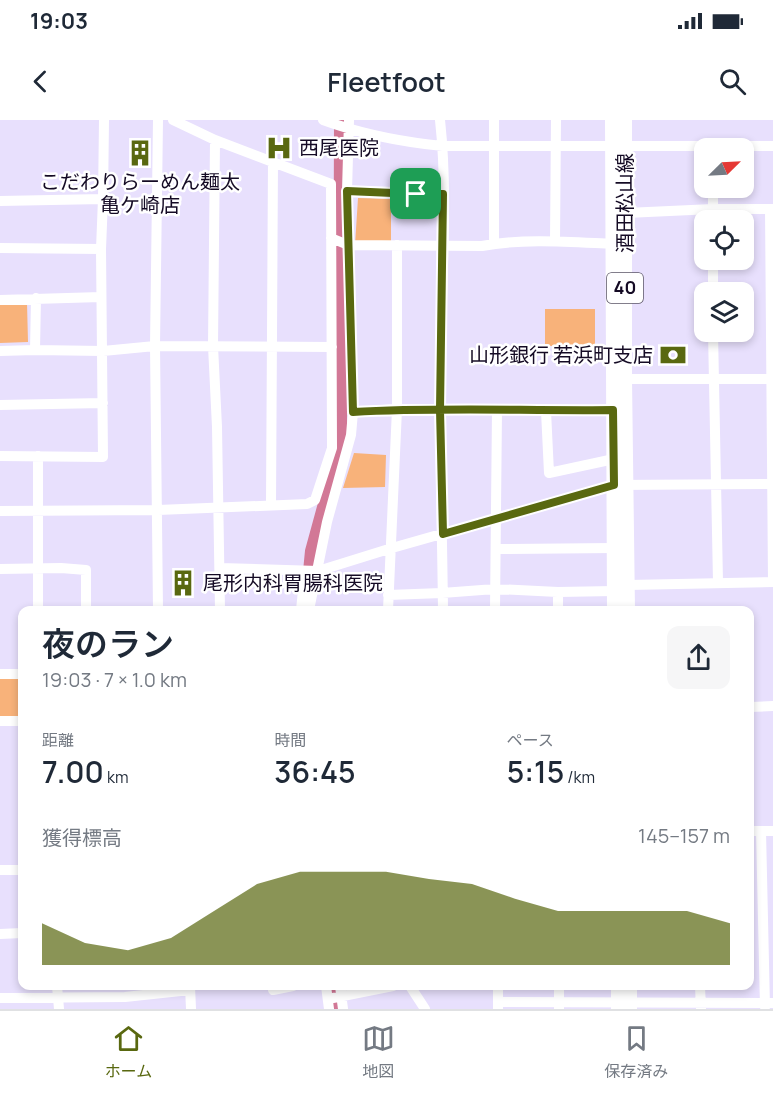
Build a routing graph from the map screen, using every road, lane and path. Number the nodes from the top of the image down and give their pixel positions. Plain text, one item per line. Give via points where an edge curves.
1 (104, 120) edge
2 (158, 120) edge
3 (173, 120) edge
4 (323, 120) edge
5 (440, 120) edge
6 (494, 120) edge
7 (556, 120) edge
8 (612, 120) edge
9 (625, 120) edge
10 (349, 125) edge
11 (214, 140) junction
12 (494, 145) junction
13 (619, 145) junction
14 (443, 146) junction
15 (555, 146) junction
16 (754, 146) edge
17 (773, 146) edge
18 (694, 147) edge
19 (273, 161) junction
20 (347, 191) junction
21 (443, 194) junction
22 (104, 199) junction
23 (0, 201) edge
24 (771, 209) edge
25 (754, 211) edge
26 (626, 213) junction
27 (694, 215) edge
28 (331, 238) junction
29 (555, 241) junction
30 (494, 243) junction
31 (613, 244) junction
32 (348, 245) junction
33 (397, 245) junction
34 (442, 246) junction
35 (0, 248) edge
36 (101, 249) junction
37 (101, 297) junction
38 (36, 298) junction
39 (0, 300) edge
40 (713, 342) edge
41 (155, 345) junction
42 (213, 346) junction
43 (273, 347) junction
44 (332, 347) junction
45 (35, 350) junction
46 (0, 351) edge
47 (103, 351) junction
48 (625, 379) junction
49 (713, 379) junction
50 (772, 379) edge
51 (103, 403) junction
52 (0, 405) edge
53 (397, 409) junction
54 (440, 410) junction
55 (497, 410) junction
56 (613, 410) junction
57 (546, 411) junction
58 (353, 412) junction
59 (0, 456) edge
60 (38, 456) junction
61 (614, 459) junction
62 (621, 484) junction
63 (716, 484) junction
64 (772, 484) edge
65 (271, 505) junction
66 (218, 508) junction
67 (38, 510) junction
68 (158, 510) junction
69 (0, 511) edge
70 (497, 519) junction
71 (443, 534) junction
72 (392, 548) junction
73 (614, 548) junction
74 (496, 549) junction
75 (220, 568) junction
76 (0, 569) edge
77 (38, 569) junction
78 (305, 571) junction
79 (318, 571) junction
80 (718, 582) junction
81 (628, 585) junction
82 (495, 589) junction
83 (614, 591) junction
84 (558, 592) junction
85 (442, 593) junction
86 (388, 595) junction
87 (38, 606) edge
88 (86, 606) edge
89 (158, 606) edge
90 (220, 606) edge
91 (301, 606) edge
92 (310, 606) edge
93 (388, 606) edge
94 (443, 606) edge
95 (495, 606) edge
96 (558, 606) edge
97 (614, 606) edge
98 (628, 606) edge
99 (0, 674) edge
100 (18, 674) edge
101 (773, 706) edge
102 (754, 707) edge
103 (0, 721) edge
104 (18, 721) edge
105 (761, 831) edge
106 (0, 870) edge
107 (18, 870) edge
108 (18, 933) edge
109 (0, 934) edge
110 (176, 990) edge
111 (190, 990) edge
112 (413, 990) edge
113 (498, 990) edge
114 (559, 990) edge
115 (619, 990) edge
116 (629, 990) edge
117 (700, 990) edge
118 (58, 991) edge
119 (341, 991) edge
120 (125, 997) junction
121 (2, 1002) edge
122 (328, 1004) edge
123 (768, 1005) edge
124 (498, 1006) edge
125 (559, 1006) edge
126 (624, 1006) edge
127 (701, 1006) edge
128 (58, 1009) edge
129 (125, 1009) edge
130 (191, 1009) edge
131 (343, 1009) edge
132 (425, 1009) edge

1 - 22 street
2 - 41 street
3 - 11 street
4 - 10 street
5 - 14 street
6 - 12 street
7 - 15 street
8 - 13 main road, 酒田松山線 / 40
9 - 13 main road, 酒田松山線 / 40
10 - 14 street via 410,143
10 - 20 street
11 - 19 street
11 - 42 street
12 - 14 street
12 - 15 street
12 - 30 street
13 - 15 street
13 - 18 street
13 - 26 main road, 酒田松山線 / 40
13 - 31 main road, 酒田松山線 / 40
14 - 21 street
15 - 29 street
16 - 17 street
19 - 28 street via 331,184
19 - 43 street
20 - 21 street
20 - 32 street
21 - 34 street
22 - 23 street
22 - 36 street
24 - 25 street
24 - 50 street
26 - 27 street
26 - 48 main road, 酒田松山線 / 40
28 - 32 street
28 - 44 street
29 - 30 street
29 - 31 street
30 - 34 street
31 - 56 main road, 酒田松山線 / 40
32 - 33 street
32 - 58 street
33 - 34 street
33 - 53 street
34 - 54 street
35 - 36 street
36 - 37 street
37 - 38 street
37 - 47 street
38 - 39 street
38 - 45 street
40 - 49 street
41 - 42 street
41 - 47 street
41 - 68 street
42 - 43 street
42 - 66 street
43 - 44 street
43 - 65 street
44 - 65 street via 332,448 315,500 307,504
45 - 46 street
45 - 47 street
47 - 51 street
48 - 49 street
48 - 62 main road, 酒田松山線 / 40
49 - 50 street
49 - 63 street
50 - 64 street
51 - 52 street
51 - 60 street via 103,457
53 - 54 street
53 - 58 street
53 - 72 street
54 - 55 street
54 - 71 street
55 - 57 street
55 - 70 street
56 - 57 street
56 - 61 main road, 酒田松山線 / 40
57 - 61 street via 549,473
58 - 79 street
59 - 60 street
60 - 67 street
61 - 62 main road, 酒田松山線 / 40
62 - 63 street
62 - 70 street
62 - 73 main road, 酒田松山線 / 40
62 - 81 main road, 酒田松山線 / 40
63 - 64 street
63 - 80 street
64 - 80 street via 773,582
65 - 66 street
66 - 68 street
66 - 75 street
67 - 68 street
67 - 69 street
67 - 77 street
68 - 89 street
70 - 71 street
70 - 74 street
71 - 72 street
71 - 85 street
72 - 79 street
72 - 86 street
73 - 74 street
73 - 83 main road, 酒田松山線 / 40
74 - 82 street
75 - 78 street
75 - 90 street
76 - 77 street
77 - 87 street
77 - 88 street via 86,570
78 - 79 street
78 - 91 street
79 - 92 street
80 - 81 street
81 - 98 main road, 酒田松山線 / 40
82 - 84 street
82 - 85 street
82 - 95 street
83 - 84 street
83 - 97 main road, 酒田松山線 / 40
84 - 96 street
85 - 86 street
85 - 94 street
86 - 93 street
99 - 100 street
101 - 102 street
103 - 104 street
105 - 123 street
106 - 107 street
108 - 109 street
110 - 120 street
111 - 130 street
112 - 132 street
113 - 124 street
114 - 125 street
115 - 126 main road
116 - 126 main road
117 - 127 street
118 - 120 street
118 - 121 street
118 - 128 street
119 - 122 street
119 - 131 street
120 - 129 street
123 - 127 street
124 - 125 street
125 - 126 street
126 - 127 street

